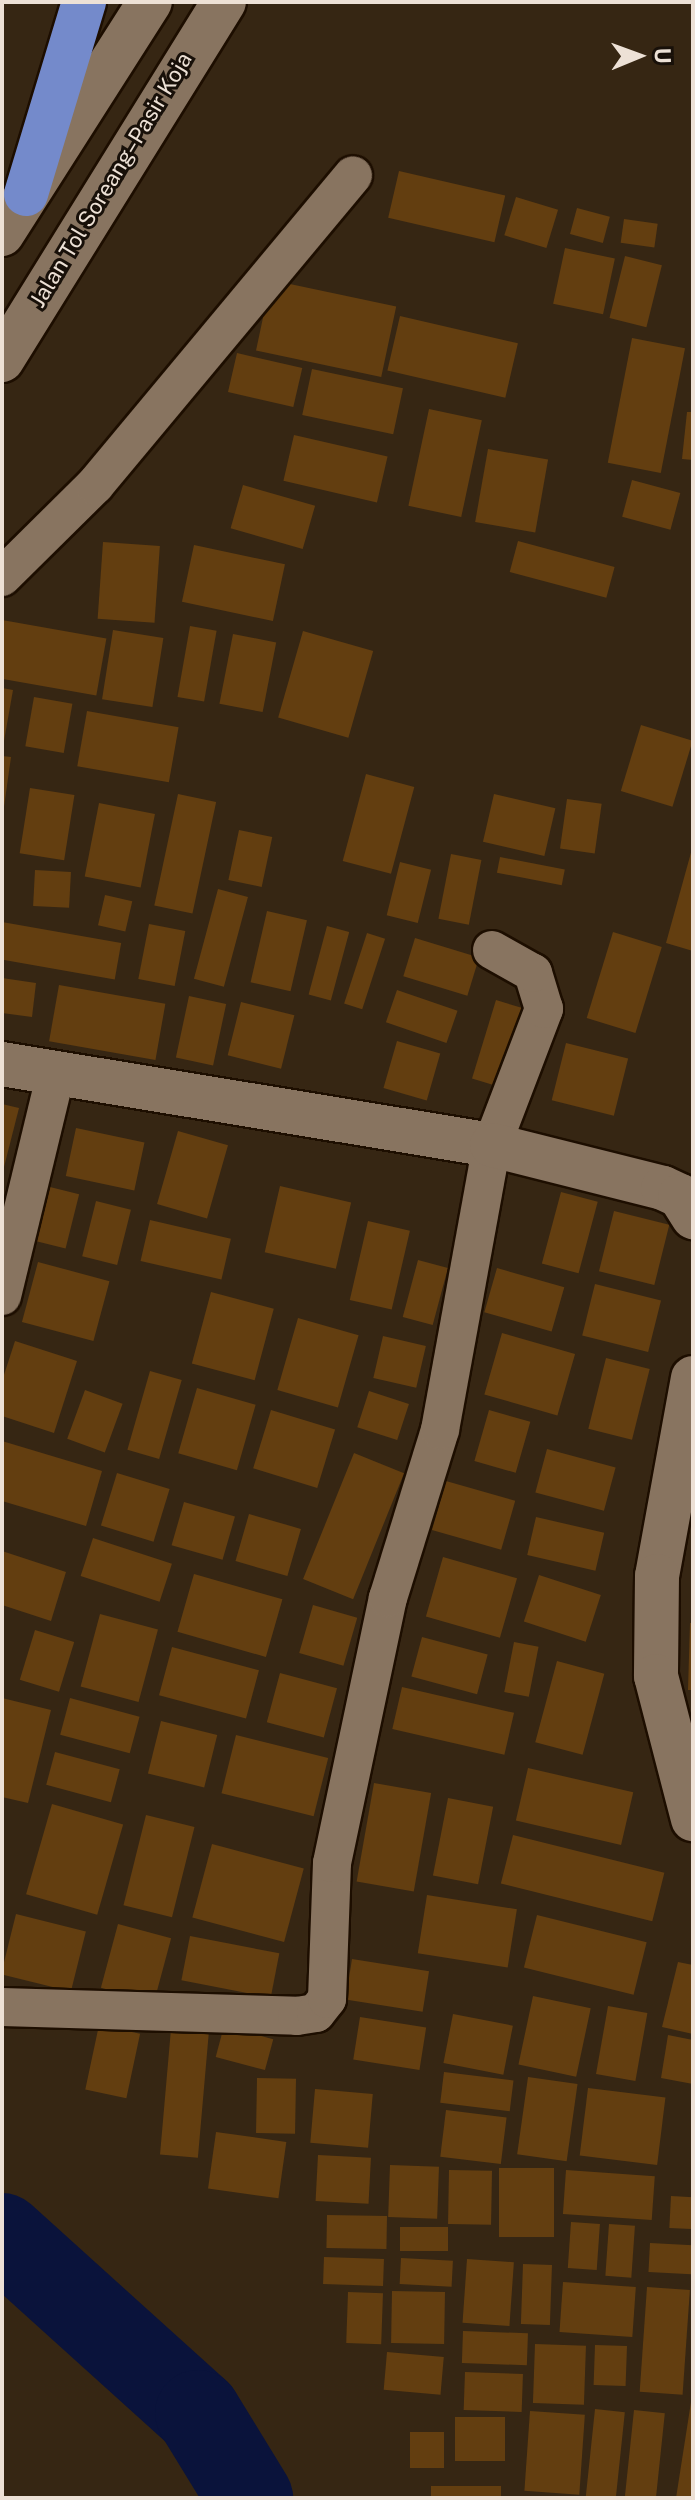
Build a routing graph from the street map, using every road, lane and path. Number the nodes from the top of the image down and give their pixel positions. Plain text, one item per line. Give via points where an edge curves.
1 (84, 2) edge
2 (150, 2) edge
3 (224, 2) edge
4 (353, 175) dead end
5 (26, 194) junction
6 (2, 234) edge
7 (2, 360) edge
8 (2, 577) edge
9 (492, 950) dead end
10 (2, 1064) edge
11 (55, 1077) junction
12 (492, 1145) junction
13 (689, 1197) edge
14 (2, 1296) edge
15 (693, 1378) edge
16 (693, 1819) edge
17 (2, 2007) edge

1 - 5 highway
2 - 5 street
3 - 7 street, Jalan Tol Soreang–Pasir Koja via 159,96
4 - 8 street via 95,485
5 - 6 street
9 - 12 street via 533,973 544,1009
10 - 11 street
11 - 12 street
11 - 14 street
12 - 13 street
12 - 17 street via 455,1366 388,1598 332,1863 323,2008 281,2016
15 - 16 street via 657,1576 656,1676

